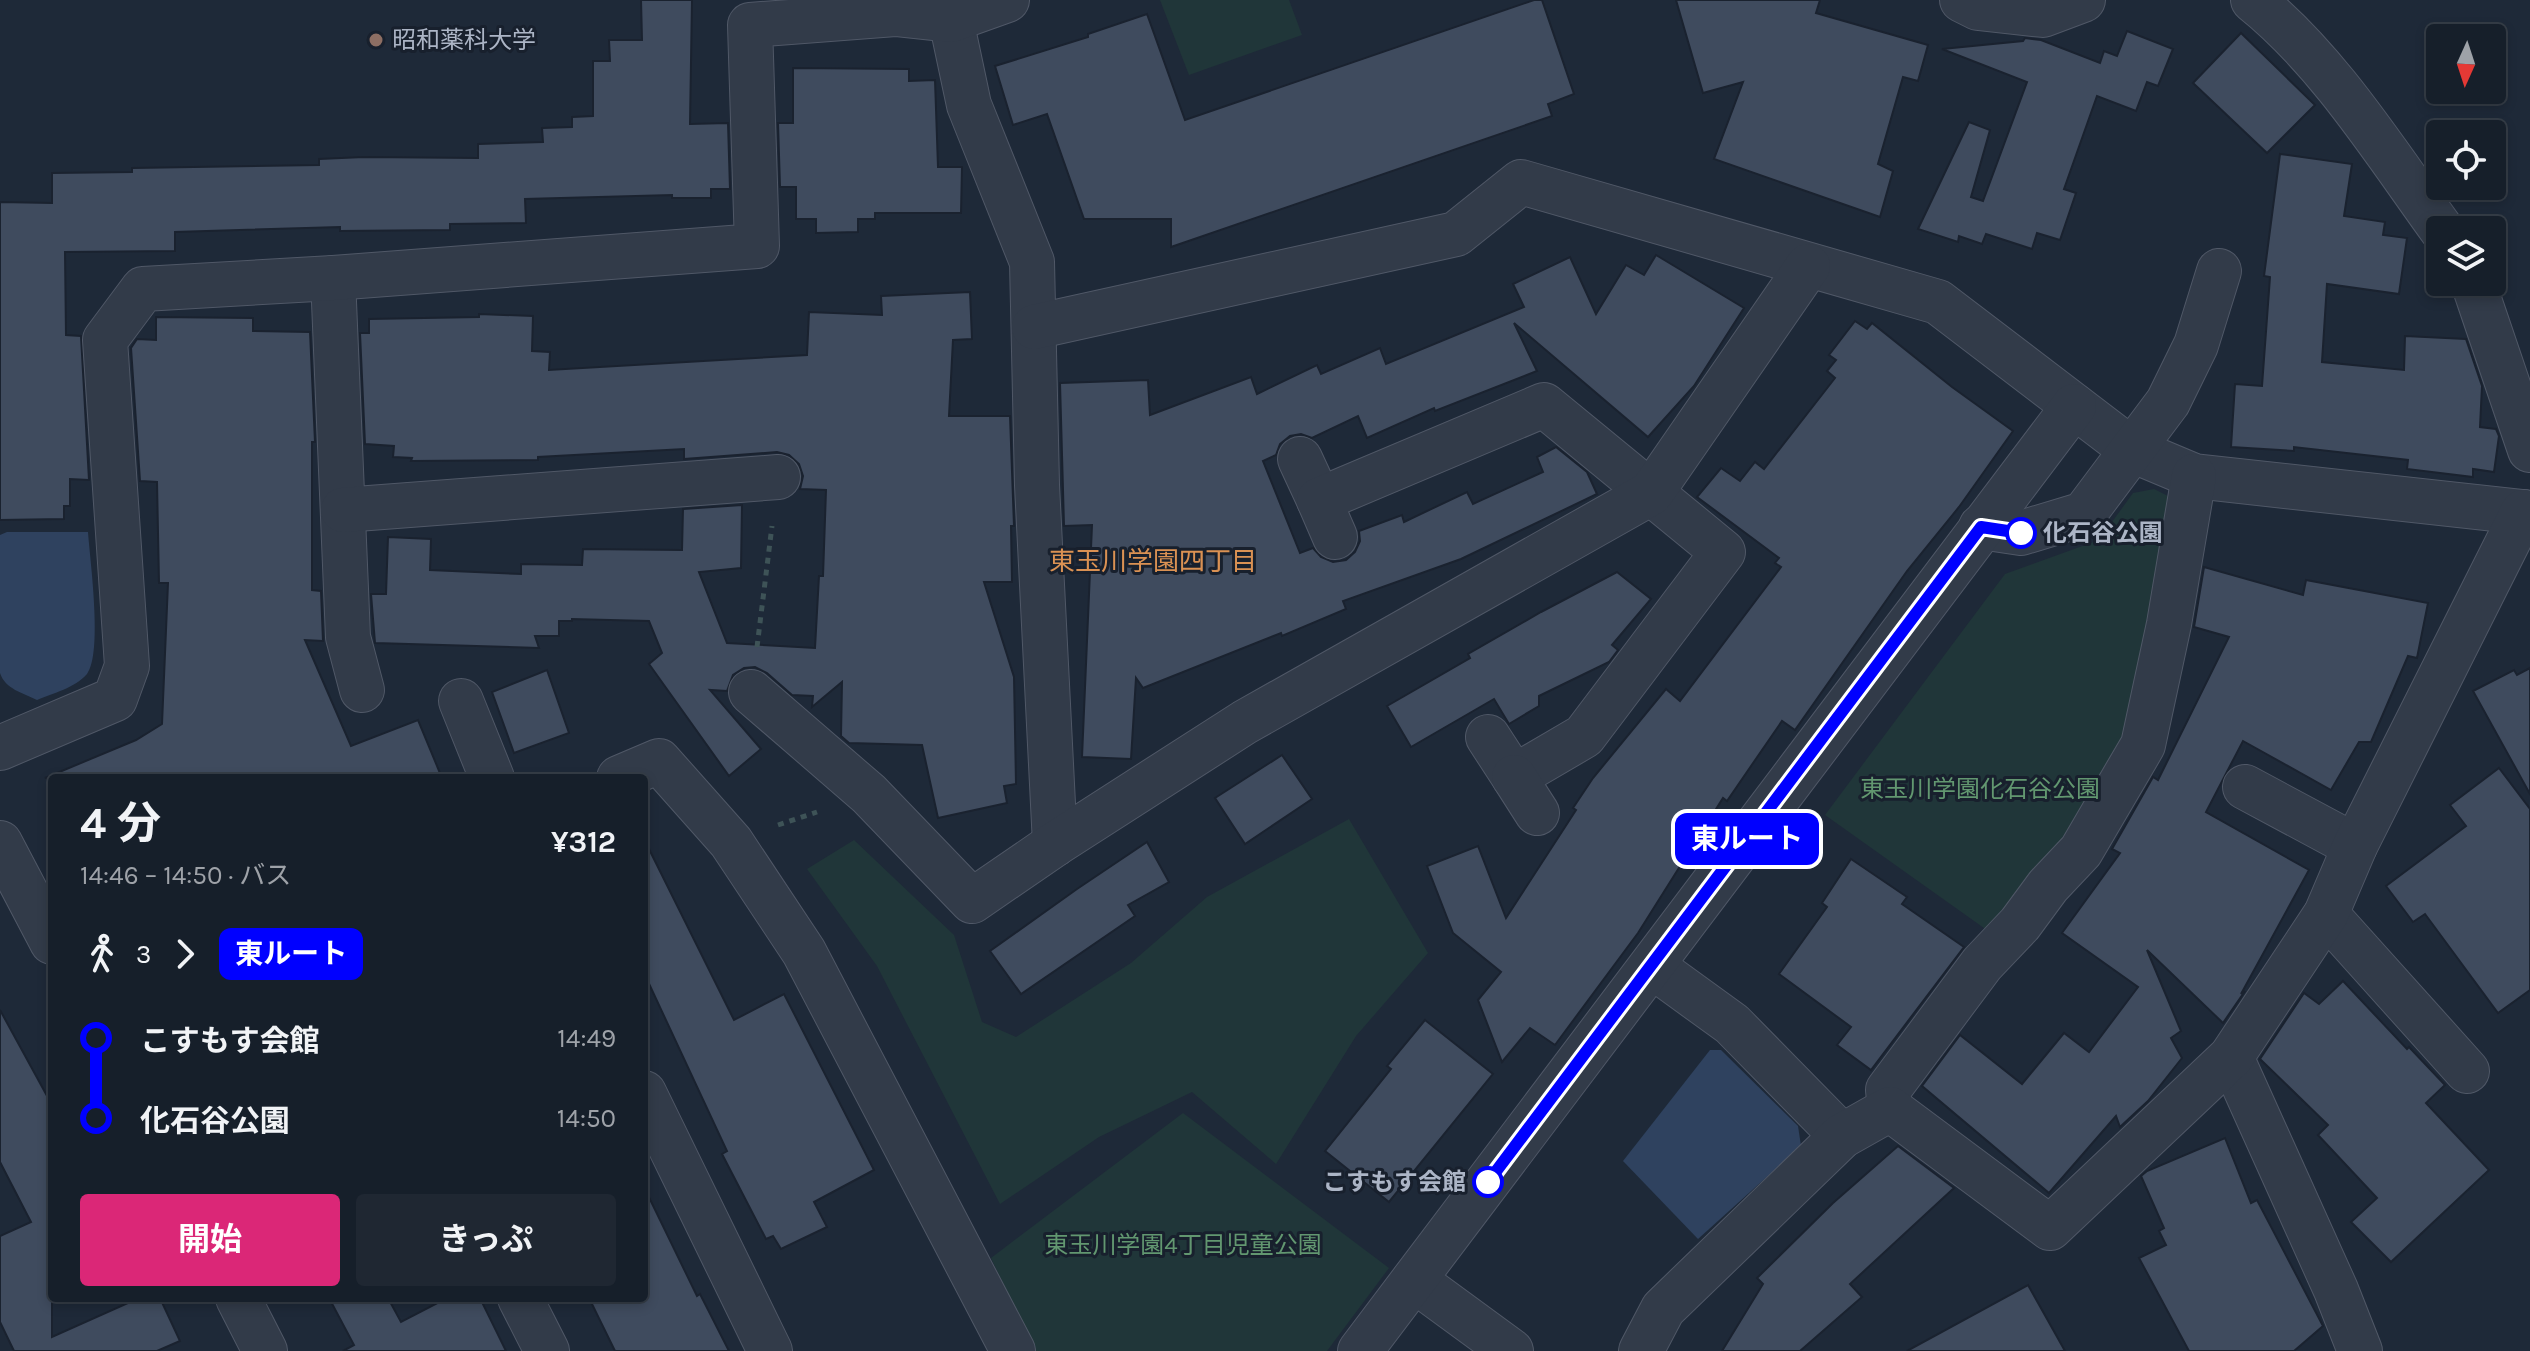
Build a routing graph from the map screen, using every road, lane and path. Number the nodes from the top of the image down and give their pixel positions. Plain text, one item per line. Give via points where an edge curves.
1 (1007, 0) edge
2 (1962, 0) edge
3 (2083, 0) edge
4 (2253, 0) edge
5 (951, 20) junction
6 (2432, 216) edge
7 (1808, 266) junction
8 (2219, 271) dead end
9 (333, 278) junction
10 (2478, 296) edge
11 (1034, 327) junction
12 (2074, 406) junction
13 (2132, 450) junction
14 (2530, 450) edge
15 (1300, 459) dead end
16 (2194, 476) junction
17 (778, 477) joint
18 (1651, 493) junction
19 (343, 510) junction
20 (2526, 513) edge
21 (1981, 527) junction
22 (362, 690) dead end
23 (751, 692) joint
24 (461, 701) dead end
25 (1488, 737) dead end
26 (0, 748) edge
27 (490, 774) edge
28 (628, 774) edge
29 (1514, 777) junction
30 (2245, 787) dead end
31 (869, 794) junction
32 (1537, 813) dead end
33 (763, 830) dead end
34 (0, 843) edge
35 (1055, 844) junction
36 (2355, 846) junction
37 (2326, 914) junction
38 (48, 934) edge
39 (1652, 966) junction
40 (2231, 1057) junction
41 (2467, 1071) dead end
42 (648, 1101) edge
43 (1890, 1109) junction
44 (1842, 1136) junction
45 (1414, 1280) junction
46 (240, 1302) edge
47 (522, 1302) edge
48 (265, 1351) edge
49 (547, 1351) edge
50 (770, 1351) edge
51 (1013, 1351) edge
52 (1360, 1351) edge
53 (1511, 1351) edge
54 (1641, 1351) edge
55 (2360, 1351) edge

1 - 5 street
2 - 3 street via 1978,8 2043,15
4 - 6 street via 2347,98
5 - 9 street via 895,14 750,25 757,246
5 - 11 street via 969,105 1032,262
7 - 11 street via 1521,182 1456,234
7 - 12 street via 1938,302
7 - 18 street
8 - 13 street via 2196,345 2168,402
9 - 19 street
9 - 26 street via 143,289 105,340 127,666 115,699
10 - 14 street
11 - 35 street
12 - 13 street
12 - 21 street
13 - 16 street
13 - 21 street via 2084,514 2021,533
15 - 18 street via 1327,519 1544,405
16 - 20 street
16 - 43 street via 2143,745 2081,851 1982,964 1888,1090
17 - 19 street
17 - 23 path
18 - 29 street via 1723,552 1584,736
18 - 35 street via 1245,722
19 - 22 street via 348,637
20 - 36 street
21 - 39 street
23 - 31 street
24 - 27 street
25 - 29 street
28 - 51 street via 659,761 731,842 804,952
29 - 32 street
30 - 36 street
31 - 33 path
31 - 35 street via 972,901
34 - 38 street
36 - 37 street
37 - 40 street
37 - 41 street
39 - 44 street via 1732,1024
39 - 45 street
40 - 43 street via 2050,1228
40 - 55 street
42 - 50 street
43 - 44 street
44 - 54 street via 1663,1309
45 - 52 street
45 - 53 street
46 - 48 street
47 - 49 street

